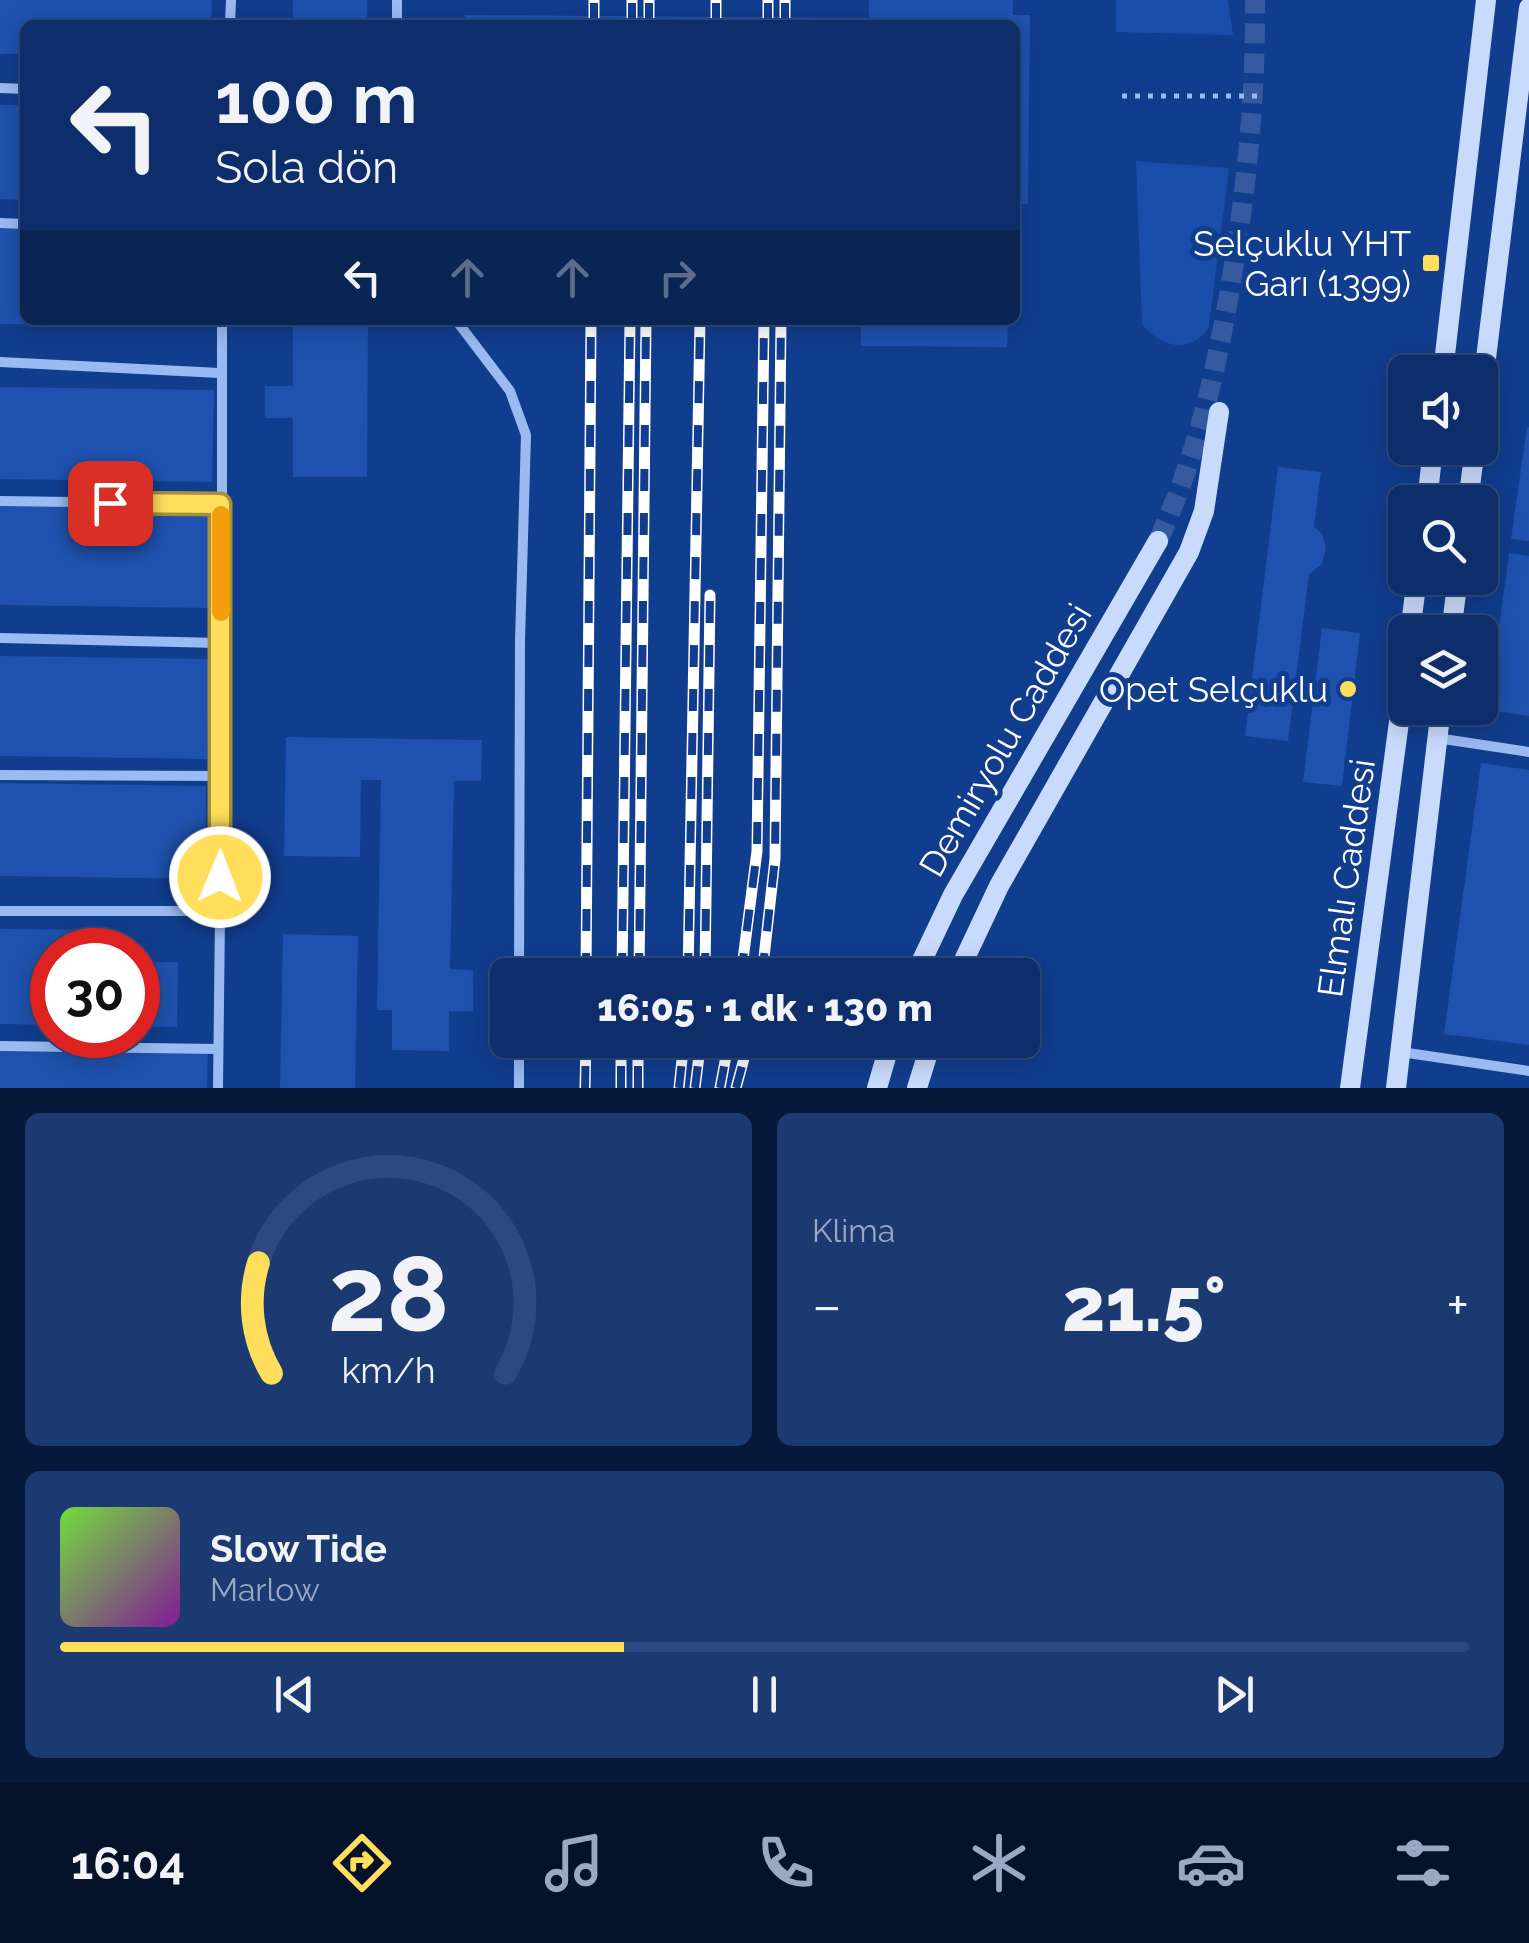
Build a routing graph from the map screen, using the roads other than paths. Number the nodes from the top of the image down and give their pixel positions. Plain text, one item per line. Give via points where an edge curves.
1 (1486, 0) edge
2 (1529, 8) edge
3 (222, 325) edge
4 (460, 325) edge
5 (1445, 355) edge
6 (1486, 355) edge
7 (0, 362) edge
8 (220, 373) junction
9 (1219, 412) dead end
10 (0, 502) edge
11 (220, 504) junction
12 (1158, 541) tunnel mouth
13 (0, 638) edge
14 (221, 643) junction
15 (1398, 725) edge
16 (1439, 725) edge
17 (1437, 738) junction
18 (1529, 752) edge
19 (0, 774) edge
20 (222, 776) junction
21 (0, 910) edge
22 (219, 911) junction
23 (519, 958) edge
24 (923, 958) edge
25 (965, 958) edge
26 (0, 1046) edge
27 (217, 1049) junction
28 (1400, 1052) junction
29 (519, 1058) edge
30 (886, 1058) edge
31 (926, 1058) edge
32 (1529, 1071) edge
33 (218, 1088) edge
34 (519, 1088) edge
35 (877, 1088) edge
36 (917, 1088) edge
37 (1350, 1088) edge
38 (1396, 1088) edge

1 - 5 main road
2 - 6 main road
3 - 8 street
4 - 23 street via 510,391 526,435
7 - 8 street
8 - 11 street
9 - 25 main road via 1204,511 1188,552 998,886
10 - 11 street
11 - 14 street
12 - 24 main road, Demiryolu Caddesi
13 - 14 street
14 - 20 street
15 - 37 main road, Elmalı Caddesi
16 - 17 main road, Elmalı Caddesi
17 - 18 street
17 - 28 main road, Elmalı Caddesi
19 - 20 street
20 - 22 street
21 - 22 street
22 - 27 street
26 - 27 street
27 - 33 street
28 - 32 street
28 - 38 main road, Elmalı Caddesi
29 - 34 street
30 - 35 main road
31 - 36 main road

